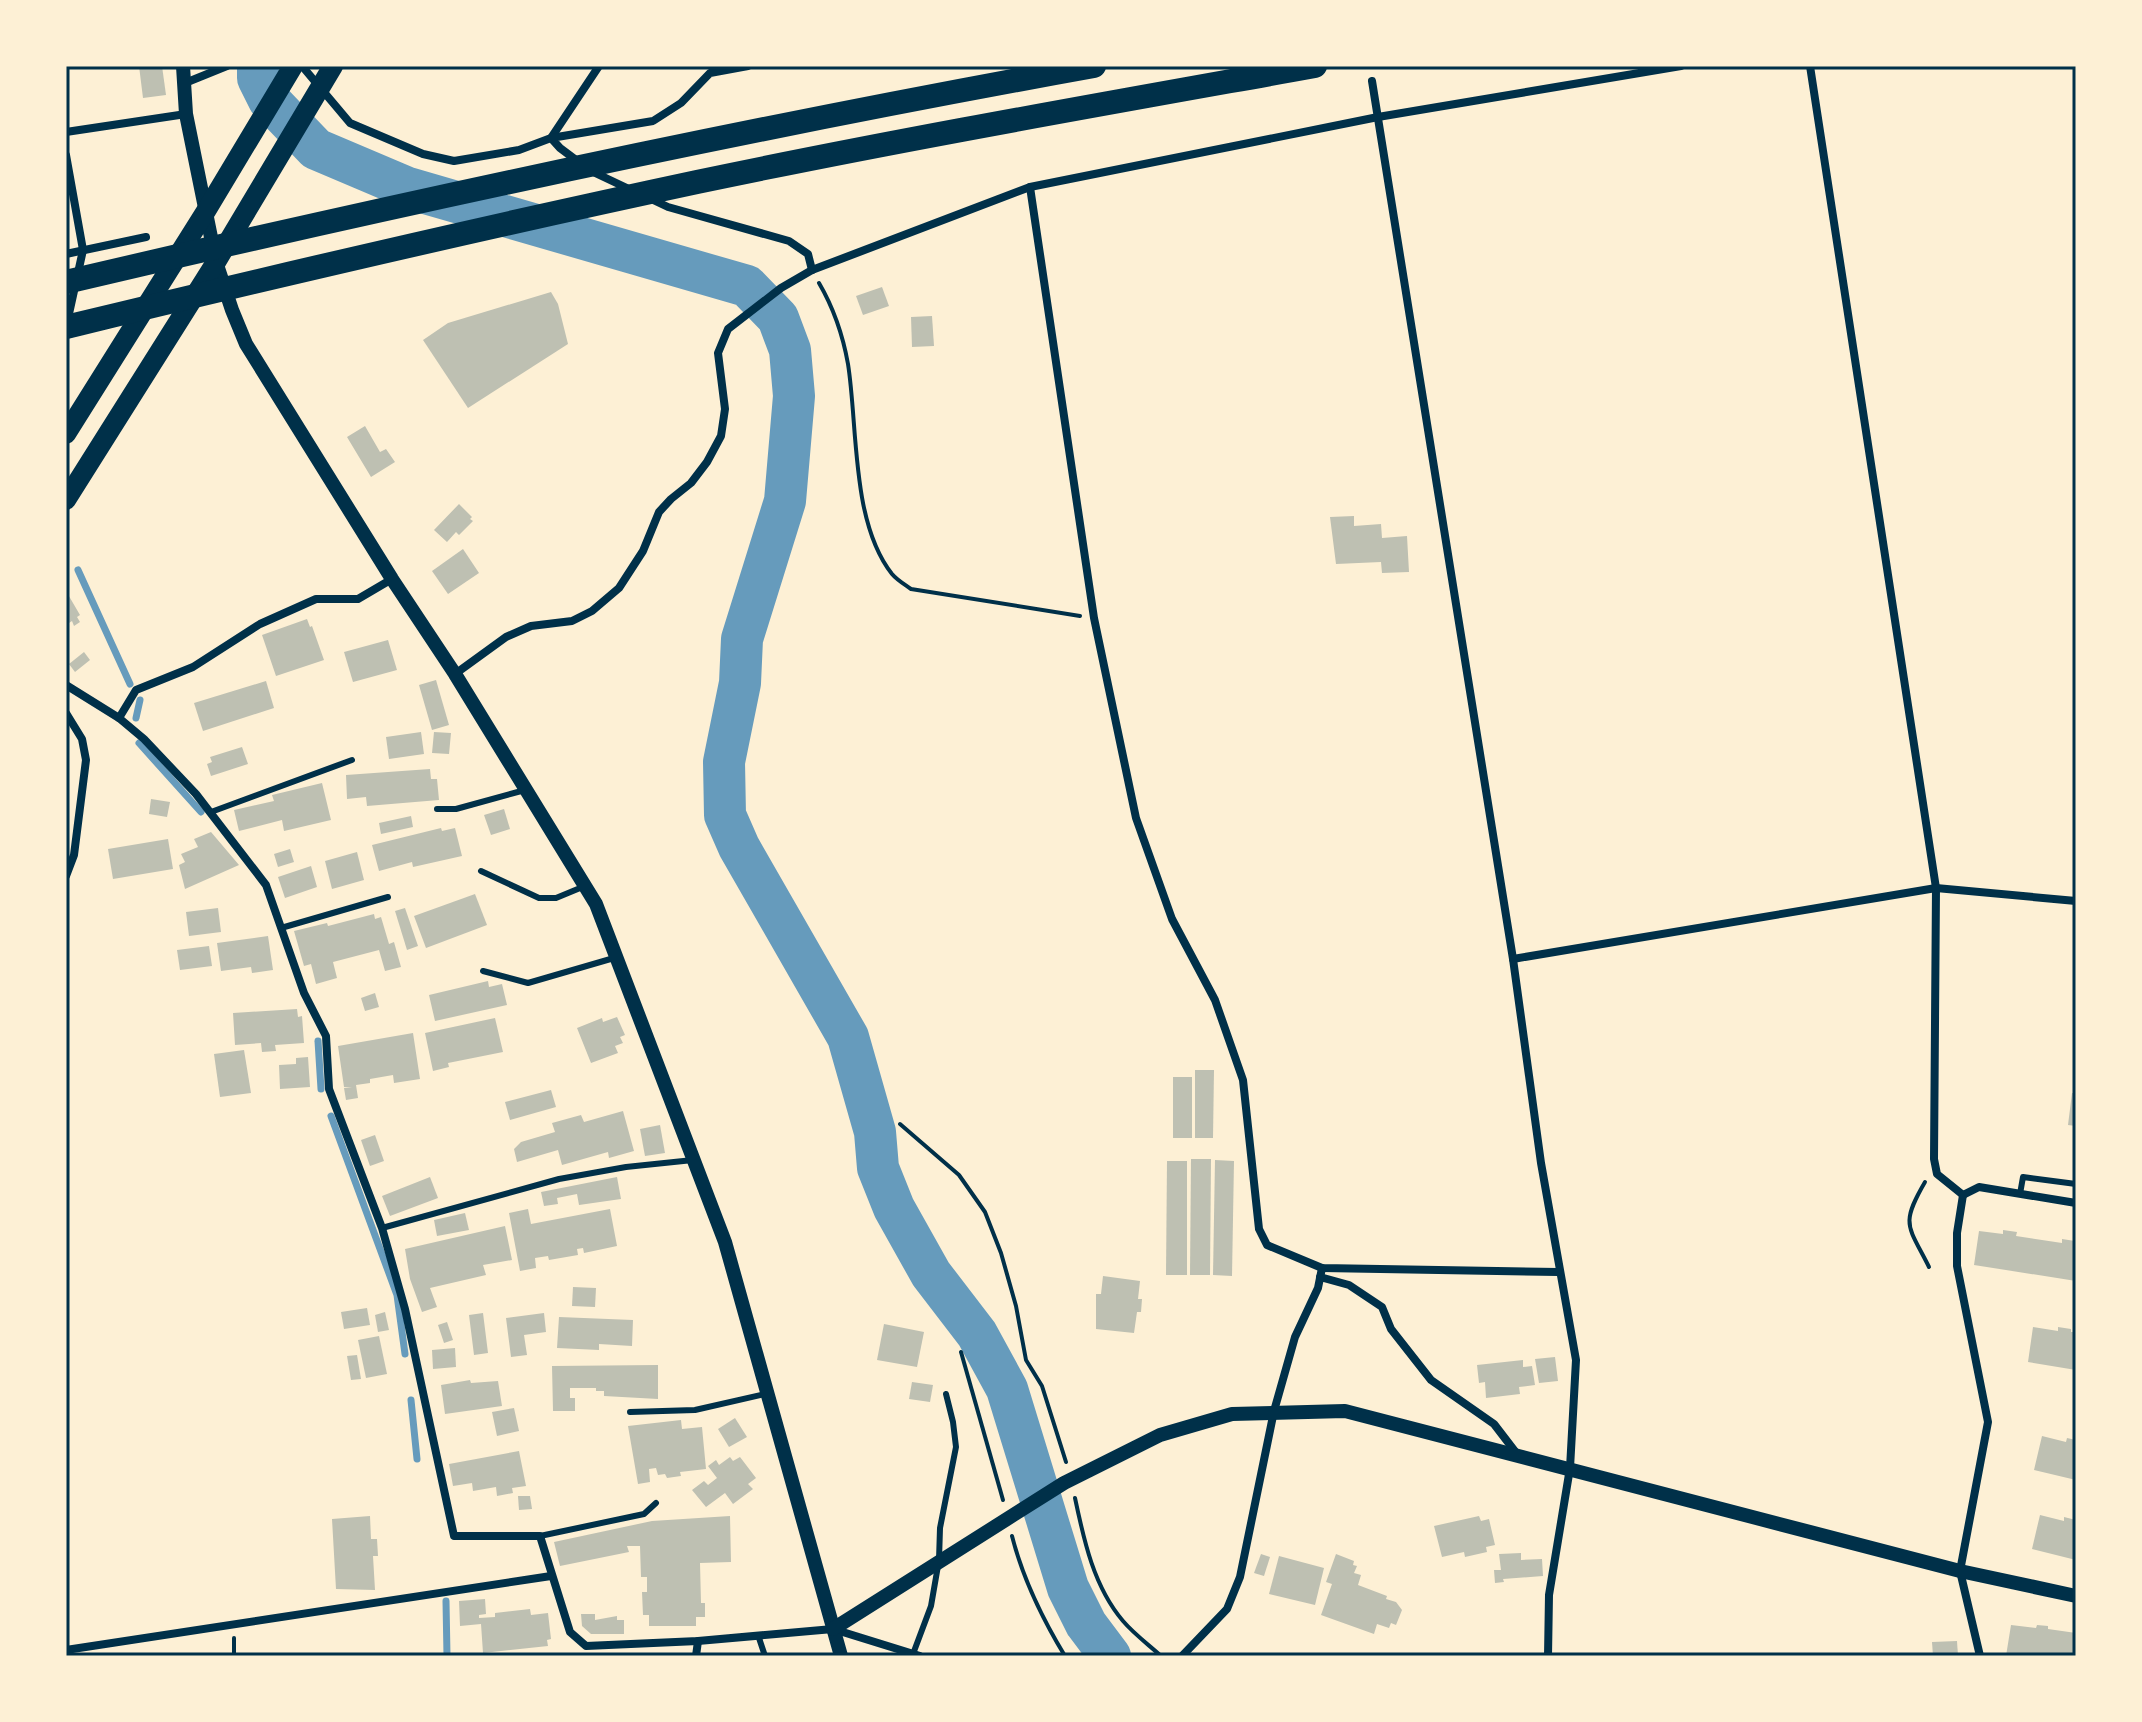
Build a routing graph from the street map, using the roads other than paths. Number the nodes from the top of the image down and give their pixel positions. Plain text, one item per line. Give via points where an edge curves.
1 (183, 66) edge
2 (226, 66) edge
3 (293, 66) edge
4 (302, 66) edge
5 (599, 66) edge
6 (748, 66) edge
7 (1094, 66) edge
8 (1315, 66) edge
9 (1681, 66) edge
10 (1810, 66) edge
11 (329, 74) edge
12 (1372, 81) dead end
13 (185, 83) junction
14 (186, 114) junction
15 (1378, 117) junction
16 (66, 132) edge
17 (551, 138) junction
18 (66, 155) edge
19 (1030, 187) junction
20 (206, 211) junction
21 (146, 237) dead end
22 (83, 250) junction
23 (66, 254) edge
24 (216, 262) junction
25 (812, 270) junction
26 (66, 282) edge
27 (66, 327) edge
28 (66, 434) edge
29 (66, 500) edge
30 (392, 579) junction
31 (455, 674) junction
32 (66, 685) edge
33 (66, 713) edge
34 (119, 718) junction
35 (352, 760) dead end
36 (525, 790) junction
37 (437, 809) dead end
38 (211, 812) junction
39 (481, 871) dead end
40 (66, 876) edge
41 (585, 886) junction
42 (1936, 888) junction
43 (388, 897) dead end
44 (2076, 901) edge
45 (281, 928) junction
46 (617, 958) junction
47 (1513, 959) junction
48 (483, 971) dead end
49 (693, 1160) junction
50 (2076, 1184) edge
51 (2020, 1194) junction
52 (1963, 1195) junction
53 (2076, 1203) edge
54 (382, 1228) junction
55 (1558, 1272) junction
56 (1321, 1273) junction
57 (767, 1394) junction
58 (946, 1394) dead end
59 (1274, 1411) junction
60 (630, 1412) dead end
61 (1517, 1454) junction
62 (1570, 1468) junction
63 (656, 1503) dead end
64 (540, 1536) junction
65 (939, 1560) junction
66 (1960, 1571) junction
67 (551, 1576) junction
68 (2076, 1596) edge
69 (833, 1629) junction
70 (758, 1635) junction
71 (698, 1641) junction
72 (66, 1650) edge
73 (916, 1655) edge
74 (696, 1656) edge
75 (765, 1656) edge
76 (841, 1656) edge
77 (1182, 1656) edge
78 (1548, 1656) edge
79 (1980, 1656) edge

1 - 13 street
2 - 13 street
3 - 20 main road
4 - 17 street via 350,123 423,154 454,161 519,150
5 - 17 street
6 - 17 street via 710,73 681,103 653,121
7 - 26 highway via 692,142
8 - 27 highway via 701,182
9 - 15 street
10 - 42 street
11 - 24 main road
12 - 15 street
13 - 14 street
14 - 16 street
14 - 20 street
15 - 19 street
15 - 47 street
17 - 25 street via 599,176 668,207 789,241 808,254
18 - 22 street
19 - 25 street
19 - 56 street via 1094,618 1136,818 1172,919 1215,1000 1243,1080 1259,1229 1267,1245
20 - 24 street
20 - 28 main road
21 - 22 street
22 - 23 street
22 - 27 street
24 - 29 main road
24 - 30 street via 246,344
25 - 31 street via 728,329 718,353 725,409 721,436 691,483 659,512 643,551 619,588 572,621 531,626 506,637
30 - 31 street
30 - 34 street via 358,599 316,599 260,624 193,667 136,690
31 - 36 street
32 - 34 street
33 - 40 street via 82,739 86,760 74,855
34 - 38 street
35 - 38 lane
36 - 37 lane via 456,809
36 - 41 street
38 - 45 street via 266,885
39 - 41 lane via 539,898 556,898
41 - 46 street
42 - 44 street
42 - 47 street
42 - 52 street via 1935,1165 1937,1174
43 - 45 lane
45 - 54 street via 326,1036 329,1089
46 - 48 lane via 528,983
46 - 49 street
47 - 55 street
49 - 54 lane via 559,1179
49 - 57 street via 725,1242
50 - 51 lane via 2023,1177
51 - 52 street via 1979,1187
51 - 53 street
52 - 66 street via 1957,1266 1988,1422
54 - 64 street via 454,1536
55 - 56 street
55 - 62 street via 1576,1360
56 - 59 street
56 - 61 street via 1382,1307 1391,1329 1431,1380 1494,1424
57 - 60 lane via 695,1410
57 - 69 street
58 - 65 lane via 956,1447
59 - 61 street via 1345,1411
59 - 65 street via 1232,1414 1160,1435 1067,1481
59 - 77 street via 1240,1577 1227,1609
61 - 62 street
62 - 66 street
62 - 78 street via 1549,1595
63 - 64 lane via 644,1514
64 - 67 street
65 - 69 street
65 - 73 lane
66 - 68 street
66 - 79 street
67 - 71 street via 570,1632 586,1646
67 - 72 street
69 - 70 street
69 - 73 street
69 - 76 street
70 - 71 street
70 - 75 lane
71 - 74 street

